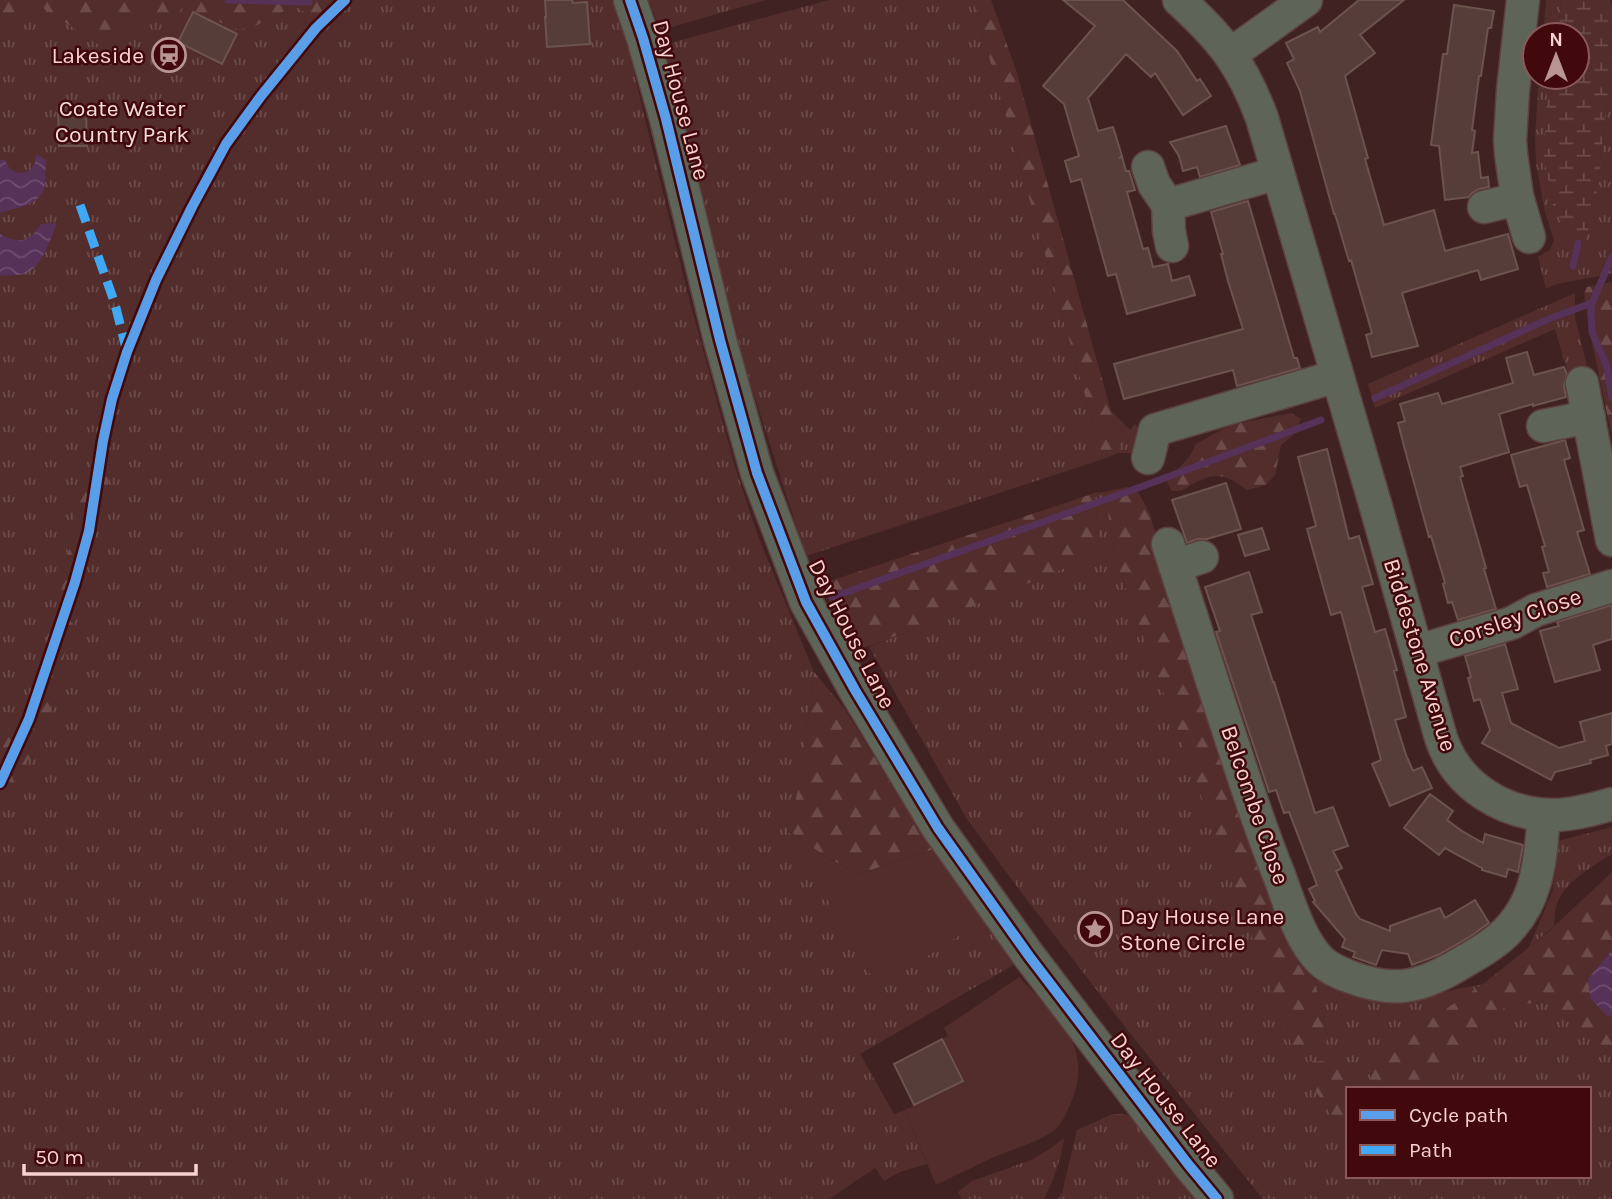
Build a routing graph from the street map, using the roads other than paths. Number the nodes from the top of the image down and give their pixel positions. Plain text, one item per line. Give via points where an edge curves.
1 (631, 0) edge
2 (1179, 0) edge
3 (1306, 0) edge
4 (1523, 0) edge
5 (1231, 54) junction
6 (1148, 167) dead end
7 (1277, 173) junction
8 (1518, 198) junction
9 (1168, 205) junction
10 (1484, 207) dead end
11 (1529, 237) dead end
12 (1172, 246) dead end
13 (1337, 376) junction
14 (1582, 383) dead end
15 (1589, 417) junction
16 (1543, 426) dead end
17 (1149, 435) dead end
18 (1612, 540) edge
19 (1181, 556) dead end
20 (1612, 586) edge
21 (1418, 651) junction
22 (1612, 804) edge
23 (1544, 815) junction
24 (1217, 1199) edge

1 - 24 street, Day House Lane via 757,473 807,601 887,745 952,848 1029,956
2 - 5 street, Biddestone Avenue
3 - 5 street
4 - 8 street via 1510,140
5 - 7 street, Biddestone Avenue via 1254,97
6 - 9 street
7 - 9 street
7 - 13 street, Biddestone Avenue
8 - 10 street
8 - 11 street
9 - 12 street
13 - 17 street
13 - 21 street, Biddestone Avenue
14 - 15 street
15 - 16 street
15 - 18 street
19 - 23 street, Belcombe Close via 1260,830 1310,947 1335,971 1381,987 1409,985 1451,969 1502,937 1534,890
20 - 21 street, Corsley Close
21 - 23 street, Biddestone Avenue via 1441,738 1456,768 1495,801
22 - 23 street, Biddestone Avenue

